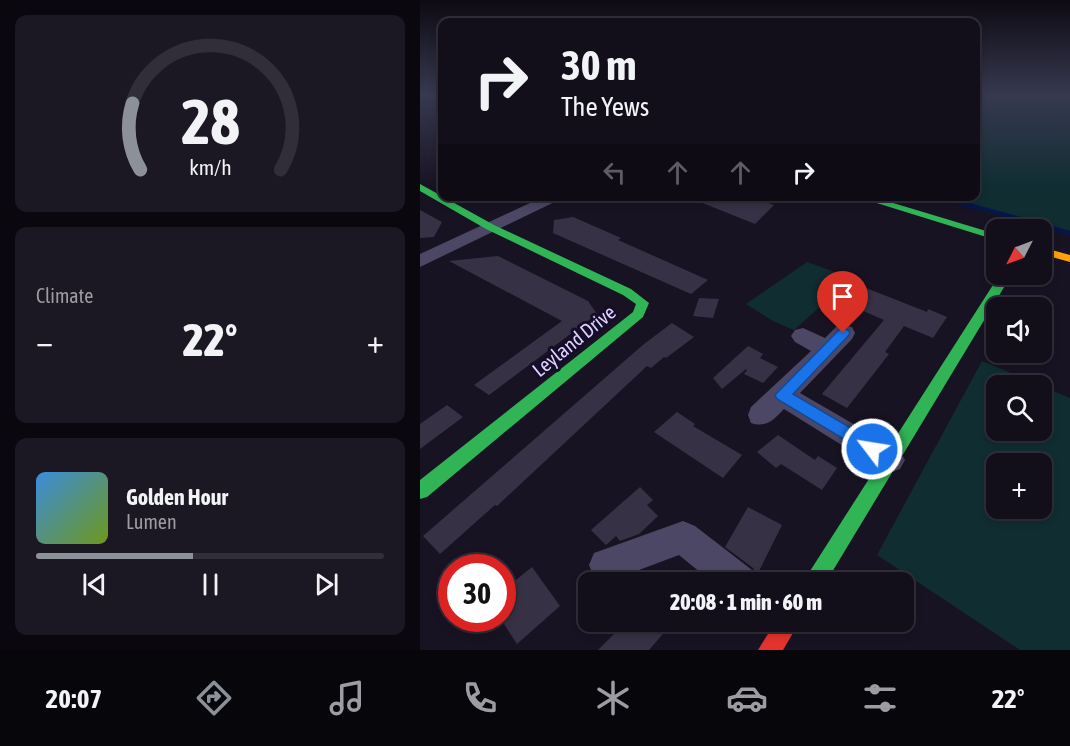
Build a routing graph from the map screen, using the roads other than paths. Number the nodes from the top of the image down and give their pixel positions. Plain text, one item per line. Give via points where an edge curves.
1 (420, 187) edge
2 (438, 197) edge
3 (444, 201) edge
4 (548, 201) edge
5 (875, 201) edge
6 (490, 227) junction
7 (986, 234) edge
8 (1052, 253) edge
9 (1070, 259) edge
10 (420, 261) edge
11 (999, 285) edge
12 (803, 336) dead end
13 (782, 395) junction
14 (761, 415) dead end
15 (890, 459) junction
16 (420, 491) edge
17 (606, 565) dead end
18 (727, 572) edge
19 (820, 572) edge
20 (782, 632) edge
21 (770, 650) edge

1 - 2 street
3 - 6 street
4 - 6 street
5 - 7 street
6 - 10 street
6 - 16 street, Leyland Drive via 643,303 639,314
8 - 9 street
11 - 15 street
12 - 13 street via 835,341
13 - 14 street
13 - 15 street
15 - 19 street
17 - 18 street via 683,537
20 - 21 street

